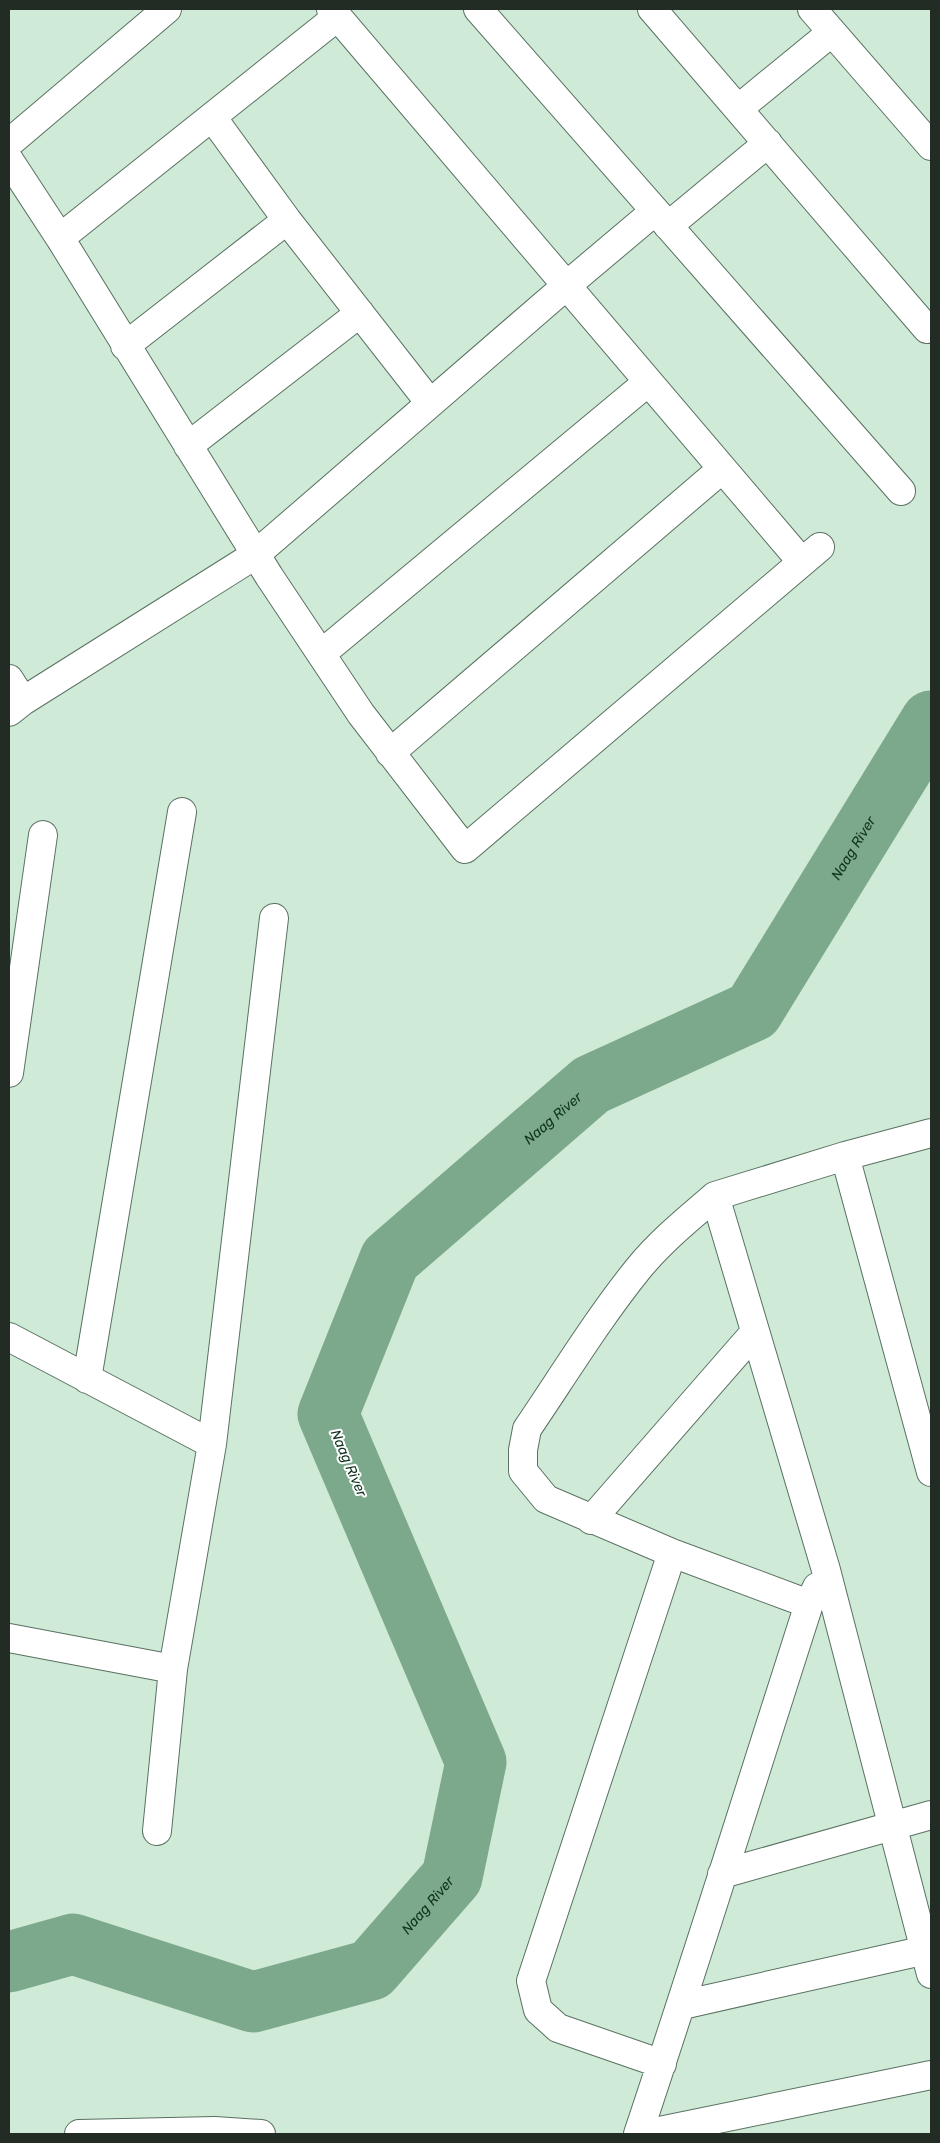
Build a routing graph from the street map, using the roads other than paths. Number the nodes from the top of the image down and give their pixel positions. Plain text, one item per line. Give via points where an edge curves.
1 (166, 9) edge
2 (478, 9) edge
3 (652, 9) edge
4 (812, 9) edge
5 (334, 13) edge
6 (832, 32) junction
7 (738, 109) junction
8 (212, 117) junction
9 (9, 143) edge
10 (768, 143) junction
11 (931, 146) edge
12 (9, 160) edge
13 (662, 219) junction
14 (287, 220) junction
15 (60, 238) junction
16 (566, 286) junction
17 (360, 313) junction
18 (927, 329) dead end
19 (125, 346) junction
20 (648, 382) junction
21 (430, 403) junction
22 (188, 446) junction
23 (722, 469) junction
24 (901, 491) dead end
25 (255, 555) junction
26 (321, 654) junction
27 (13, 697) edge
28 (390, 753) junction
29 (182, 812) dead end
30 (43, 835) dead end
31 (274, 918) dead end
32 (9, 1073) edge
33 (931, 1133) edge
34 (845, 1156) junction
35 (715, 1196) junction
36 (755, 1332) junction
37 (9, 1337) edge
38 (87, 1378) junction
39 (212, 1444) junction
40 (931, 1472) edge
41 (591, 1520) junction
42 (672, 1554) junction
43 (826, 1570) junction
44 (809, 1604) junction
45 (9, 1638) edge
46 (173, 1669) junction
47 (931, 1815) edge
48 (894, 1825) junction
49 (157, 1832) dead end
50 (722, 1874) junction
51 (929, 1962) edge
52 (682, 2005) junction
53 (662, 2064) junction
54 (931, 2075) edge
55 (79, 2134) edge
56 (261, 2134) edge
57 (638, 2134) edge
58 (645, 2134) edge

1 - 9 street
2 - 13 street
3 - 7 street
4 - 6 street
5 - 8 street
5 - 16 street
6 - 7 street
6 - 11 street
7 - 10 street
8 - 14 street
8 - 15 street
10 - 13 street
10 - 18 street
12 - 15 street
13 - 16 street
13 - 24 street
14 - 17 street
14 - 19 street
15 - 19 street
16 - 20 street
16 - 21 street
17 - 21 street
17 - 22 street
19 - 22 street
20 - 23 street
20 - 26 street
21 - 25 street
22 - 25 street
23 - 28 street
23 - 28 street via 811,554 465,849
25 - 26 street
25 - 27 street
26 - 28 street
29 - 38 street
30 - 32 street
31 - 39 street
33 - 34 street
34 - 35 street
34 - 40 street
35 - 36 street
35 - 41 street via 678,1227 638,1269 527,1429 523,1471 546,1499
36 - 41 street
36 - 43 street
37 - 38 street
38 - 39 street
39 - 46 street
41 - 42 street
42 - 44 street
42 - 53 street via 531,1981 538,2010 558,2028
43 - 44 street
43 - 48 street
44 - 50 street
45 - 46 street
46 - 49 street
47 - 48 street
48 - 50 street
48 - 51 street
50 - 52 street
51 - 52 street
52 - 53 street
53 - 57 street
54 - 58 street
55 - 56 street via 215,2131

